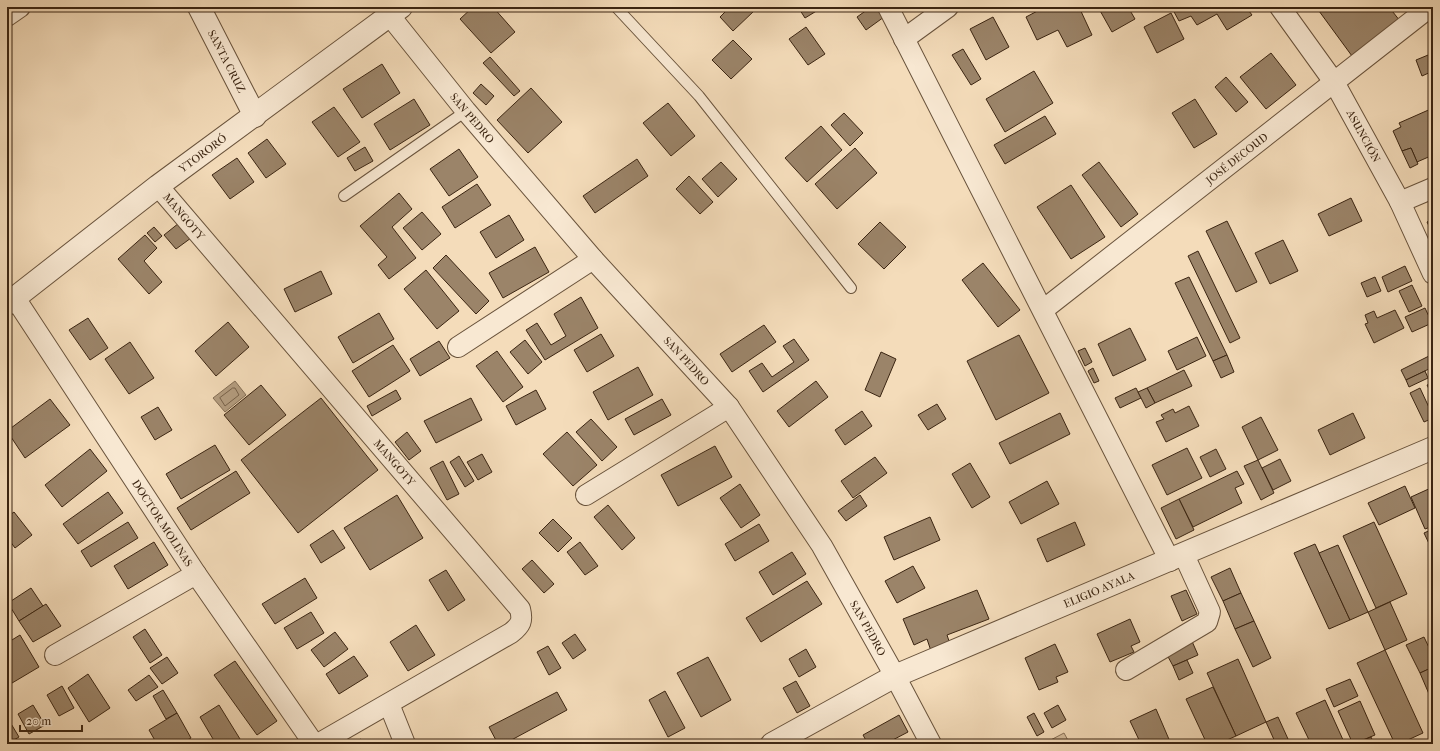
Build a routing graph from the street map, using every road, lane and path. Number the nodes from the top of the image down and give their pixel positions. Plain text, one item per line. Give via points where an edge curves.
1 (20, 7) edge
2 (199, 7) edge
3 (616, 7) edge
4 (888, 7) edge
5 (948, 7) edge
6 (1280, 7) edge
7 (1430, 7) edge
8 (395, 11) edge
9 (7, 16) edge
10 (904, 39) junction
11 (1334, 82) junction
12 (466, 111) junction
13 (256, 116) junction
14 (158, 186) junction
15 (1433, 188) edge
16 (344, 196) dead end
17 (1400, 202) junction
18 (593, 259) junction
19 (1433, 274) edge
20 (851, 288) dead end
21 (11, 301) edge
22 (1043, 310) junction
23 (458, 347) dead end
24 (729, 407) junction
25 (1433, 448) edge
26 (586, 495) dead end
27 (1177, 558) junction
28 (196, 574) junction
29 (55, 655) dead end
30 (1126, 670) dead end
31 (895, 676) junction
32 (389, 704) junction
33 (314, 744) edge
34 (318, 744) edge
35 (405, 744) edge
36 (772, 744) edge
37 (931, 744) edge

1 - 9 street
2 - 13 street, SANTA CRUZ
3 - 20 lane via 699,96
4 - 10 street
5 - 10 street
6 - 11 street, ASUNCIÓN
7 - 11 street, JOSÉ DECOUD
8 - 12 street, SAN PEDRO
8 - 13 street, YTORORÓ
10 - 22 street
11 - 17 street, ASUNCIÓN
11 - 22 street, JOSÉ DECOUD
12 - 16 lane
12 - 18 street, SAN PEDRO
13 - 14 street, YTORORÓ
14 - 21 street, YTORORÓ
14 - 32 street, MANGOTY via 520,608 523,619 520,626 511,633
15 - 17 street
17 - 19 street, ASUNCIÓN
18 - 23 street
18 - 24 street, SAN PEDRO
21 - 28 street, DOCTOR MOLINAS
22 - 27 street
24 - 26 street
24 - 31 street, SAN PEDRO via 822,546
25 - 27 street, ELIGIO AYALA
27 - 30 street via 1210,612 1207,622
27 - 31 street, ELIGIO AYALA
28 - 29 street
28 - 33 street, DOCTOR MOLINAS
31 - 36 street, ELIGIO AYALA
31 - 37 street, SAN PEDRO
32 - 34 street
32 - 35 street

